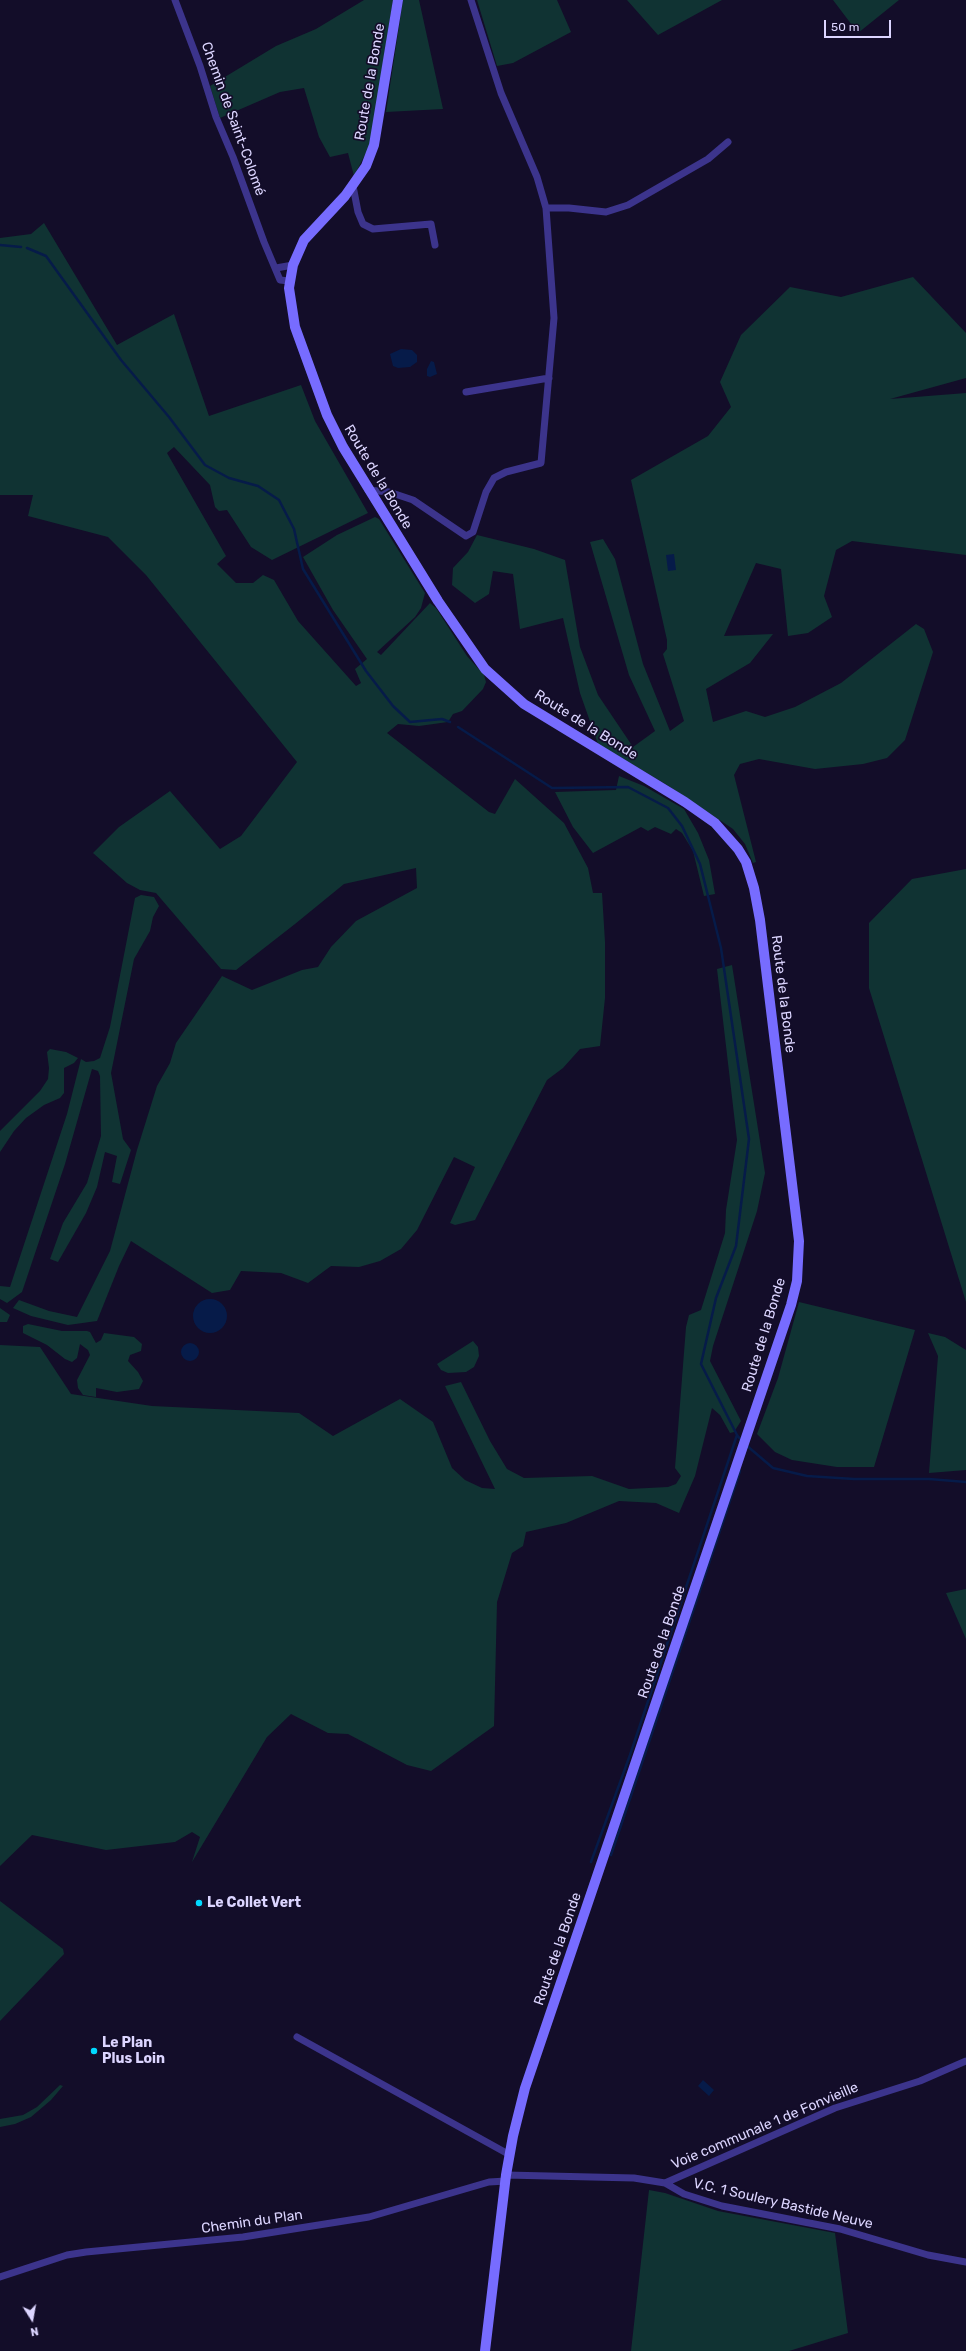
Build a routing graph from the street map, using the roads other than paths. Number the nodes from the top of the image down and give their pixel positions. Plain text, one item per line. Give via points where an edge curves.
1 (175, 0) edge
2 (398, 0) edge
3 (471, 0) edge
4 (728, 142) dead end
5 (353, 186) junction
6 (546, 208) junction
7 (435, 245) dead end
8 (293, 265) junction
9 (276, 268) junction
10 (289, 281) junction
11 (549, 378) junction
12 (466, 392) dead end
13 (368, 490) junction
14 (297, 2037) dead end
15 (966, 2061) edge
16 (509, 2158) junction
17 (506, 2178) junction
18 (665, 2183) junction
19 (966, 2262) edge
20 (0, 2277) edge
21 (485, 2351) edge

1 - 9 street, Chemin de Saint-Colomé via 216,117
2 - 5 main road, Route de la Bonde via 374,145 366,166
3 - 6 street via 501,93 537,177
4 - 6 street via 708,159 628,205 606,212
5 - 7 street via 358,212 364,224 374,229 431,224
5 - 8 main road, Route de la Bonde via 304,240
6 - 11 street via 554,318
8 - 9 street
8 - 10 main road, Route de la Bonde
9 - 10 street, Chemin de Saint-Colomé via 280,280
10 - 13 main road, Route de la Bonde via 289,298 295,327 327,415
11 - 12 street
11 - 13 street via 541,463 506,472 494,478 486,492 473,532 466,536 413,500 389,492
13 - 16 main road, Route de la Bonde via 471,651 494,679 524,704 685,802 714,823 738,849 750,872 760,920 797,1214 799,1262 791,1305 525,2088
14 - 16 street
15 - 18 street, Voie communale 1 de Fonvieille via 920,2081 835,2108
16 - 17 main road, Route de la Bonde
17 - 18 street, Chemin du Plan via 634,2178
17 - 20 street, Chemin du Plan via 369,2217 243,2237 86,2252 68,2255
17 - 21 main road, Route de la Bonde
18 - 19 street, V.C. 1 Soulery Bastide Neuve via 684,2194 722,2206 840,2229 928,2255

